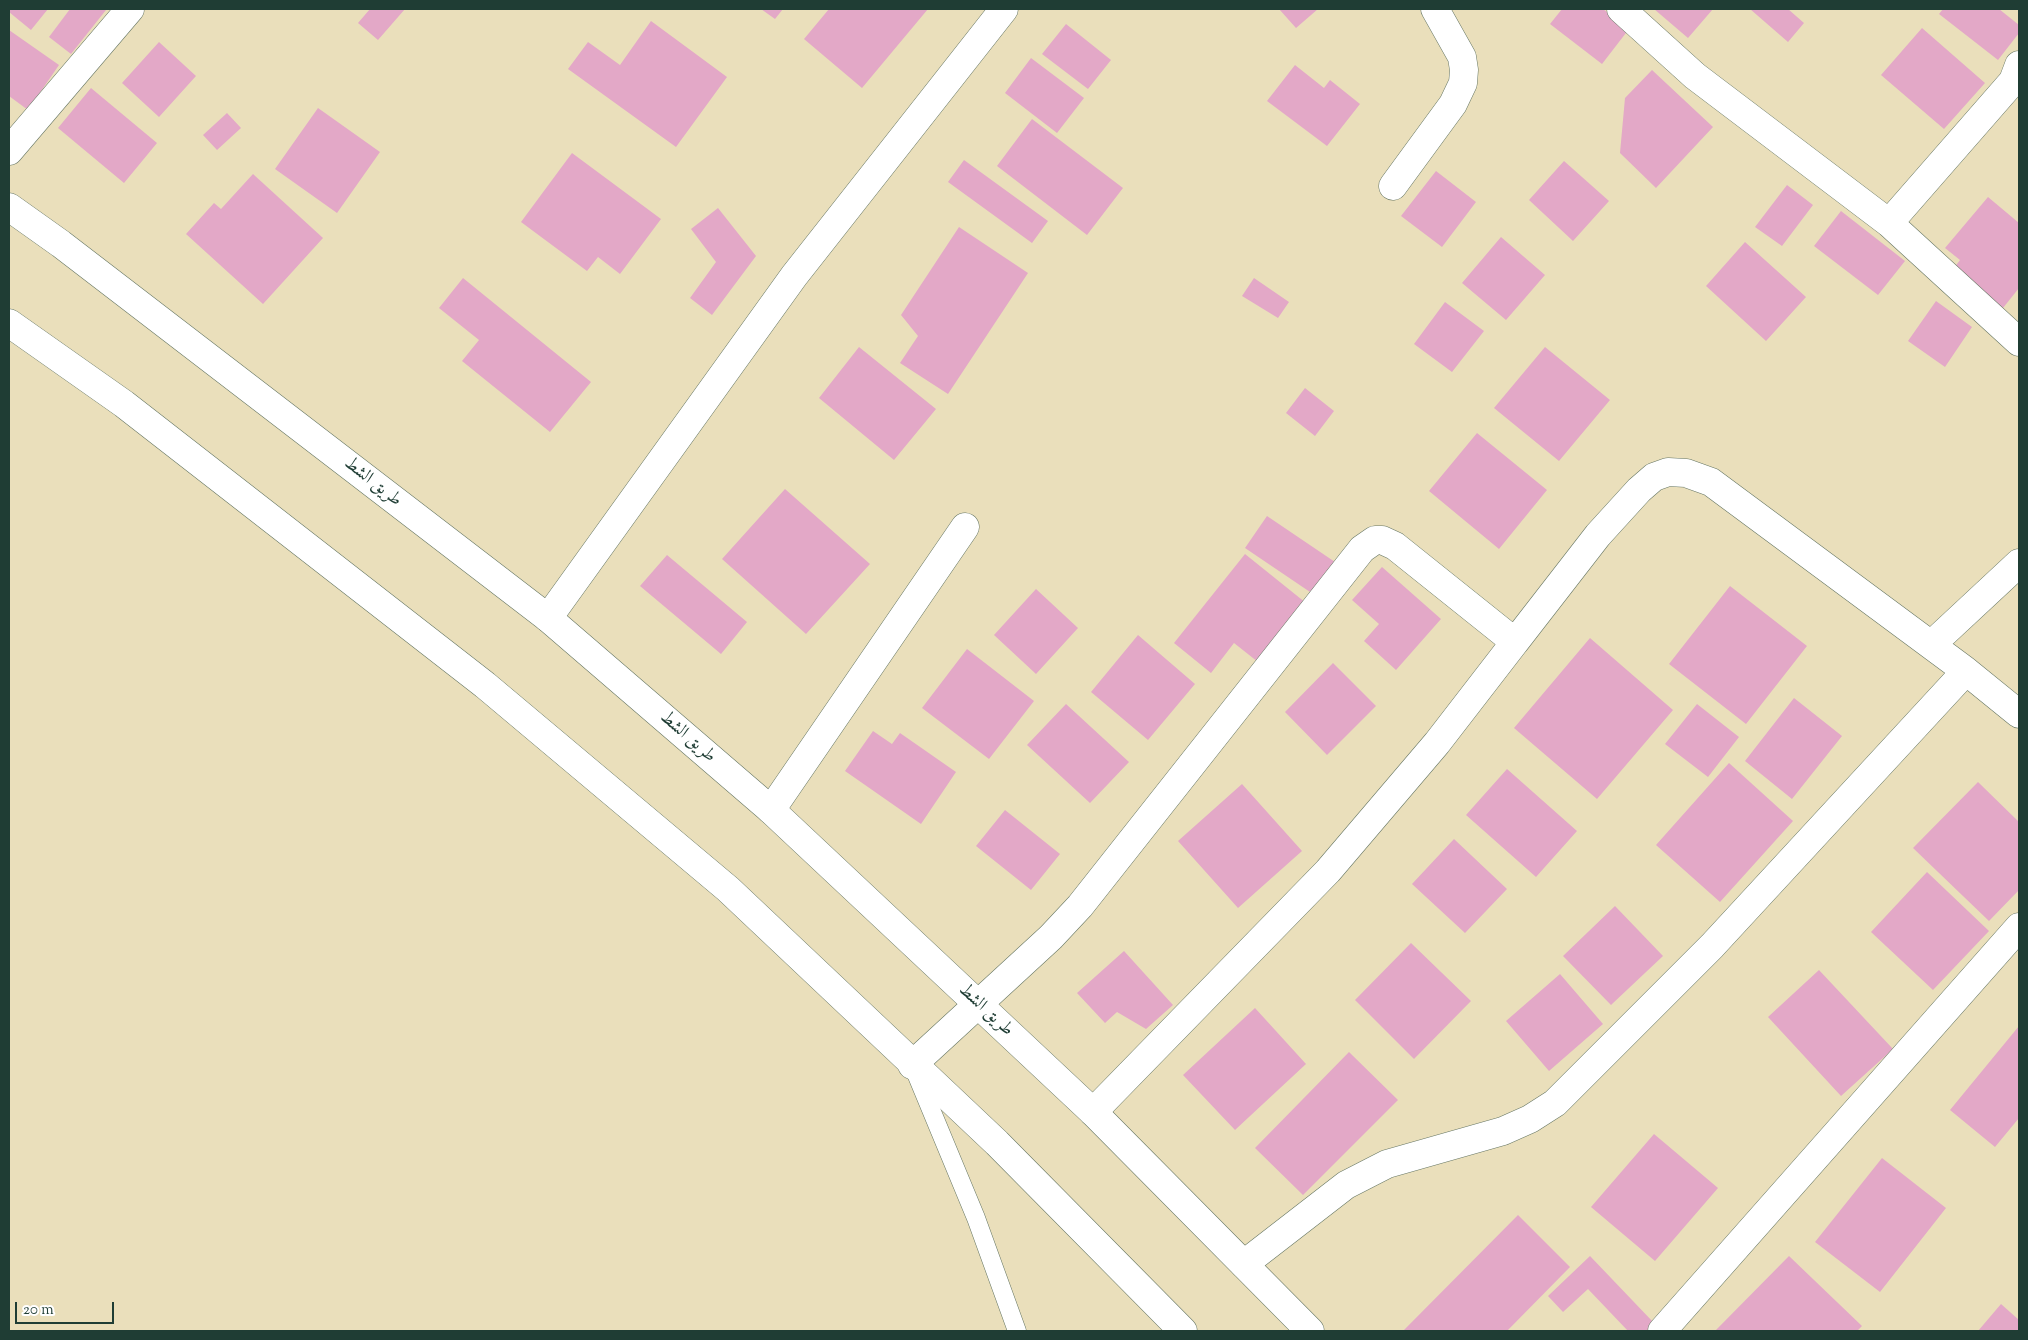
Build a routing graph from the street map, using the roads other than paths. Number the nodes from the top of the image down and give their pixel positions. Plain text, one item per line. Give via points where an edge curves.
1 (130, 9) edge
2 (1004, 9) edge
3 (1436, 9) edge
4 (1621, 9) edge
5 (2019, 65) edge
6 (9, 150) edge
7 (1393, 186) dead end
8 (9, 207) edge
9 (1889, 223) junction
10 (9, 323) edge
11 (2019, 342) edge
12 (965, 527) dead end
13 (2019, 563) edge
14 (548, 618) junction
15 (1515, 642) junction
16 (1931, 646) junction
17 (1966, 671) junction
18 (2019, 714) edge
19 (770, 810) junction
20 (2019, 927) edge
21 (977, 1004) junction
22 (912, 1065) junction
23 (1093, 1112) junction
24 (1244, 1264) junction
25 (1017, 1331) edge
26 (1183, 1331) edge
27 (1310, 1331) edge
28 (1662, 1331) edge

1 - 6 main road
2 - 14 main road via 794,276
3 - 7 main road via 1462,57 1463,83 1453,104
4 - 9 main road via 1695,76
5 - 9 main road via 2013,81
8 - 14 main road, طريق الشط via 62,244
9 - 11 main road
10 - 22 main road via 124,404 486,685 728,889
12 - 19 main road
13 - 16 main road
14 - 19 main road, طريق الشط
15 - 16 main road via 1598,535 1654,477 1668,472 1711,482
15 - 21 main road via 1395,546 1382,540 1368,543 1341,572 1080,906
15 - 23 main road via 1437,743 1328,871
16 - 17 main road
17 - 18 main road
17 - 24 main road via 1712,946 1556,1102 1530,1119 1503,1130 1387,1164 1354,1181
19 - 21 main road, طريق الشط
20 - 28 main road
21 - 22 main road
21 - 23 main road, طريق الشط
22 - 25 lane via 976,1218
22 - 26 main road via 997,1143
23 - 24 main road, طريق الشط
24 - 27 main road, طريق الشط

